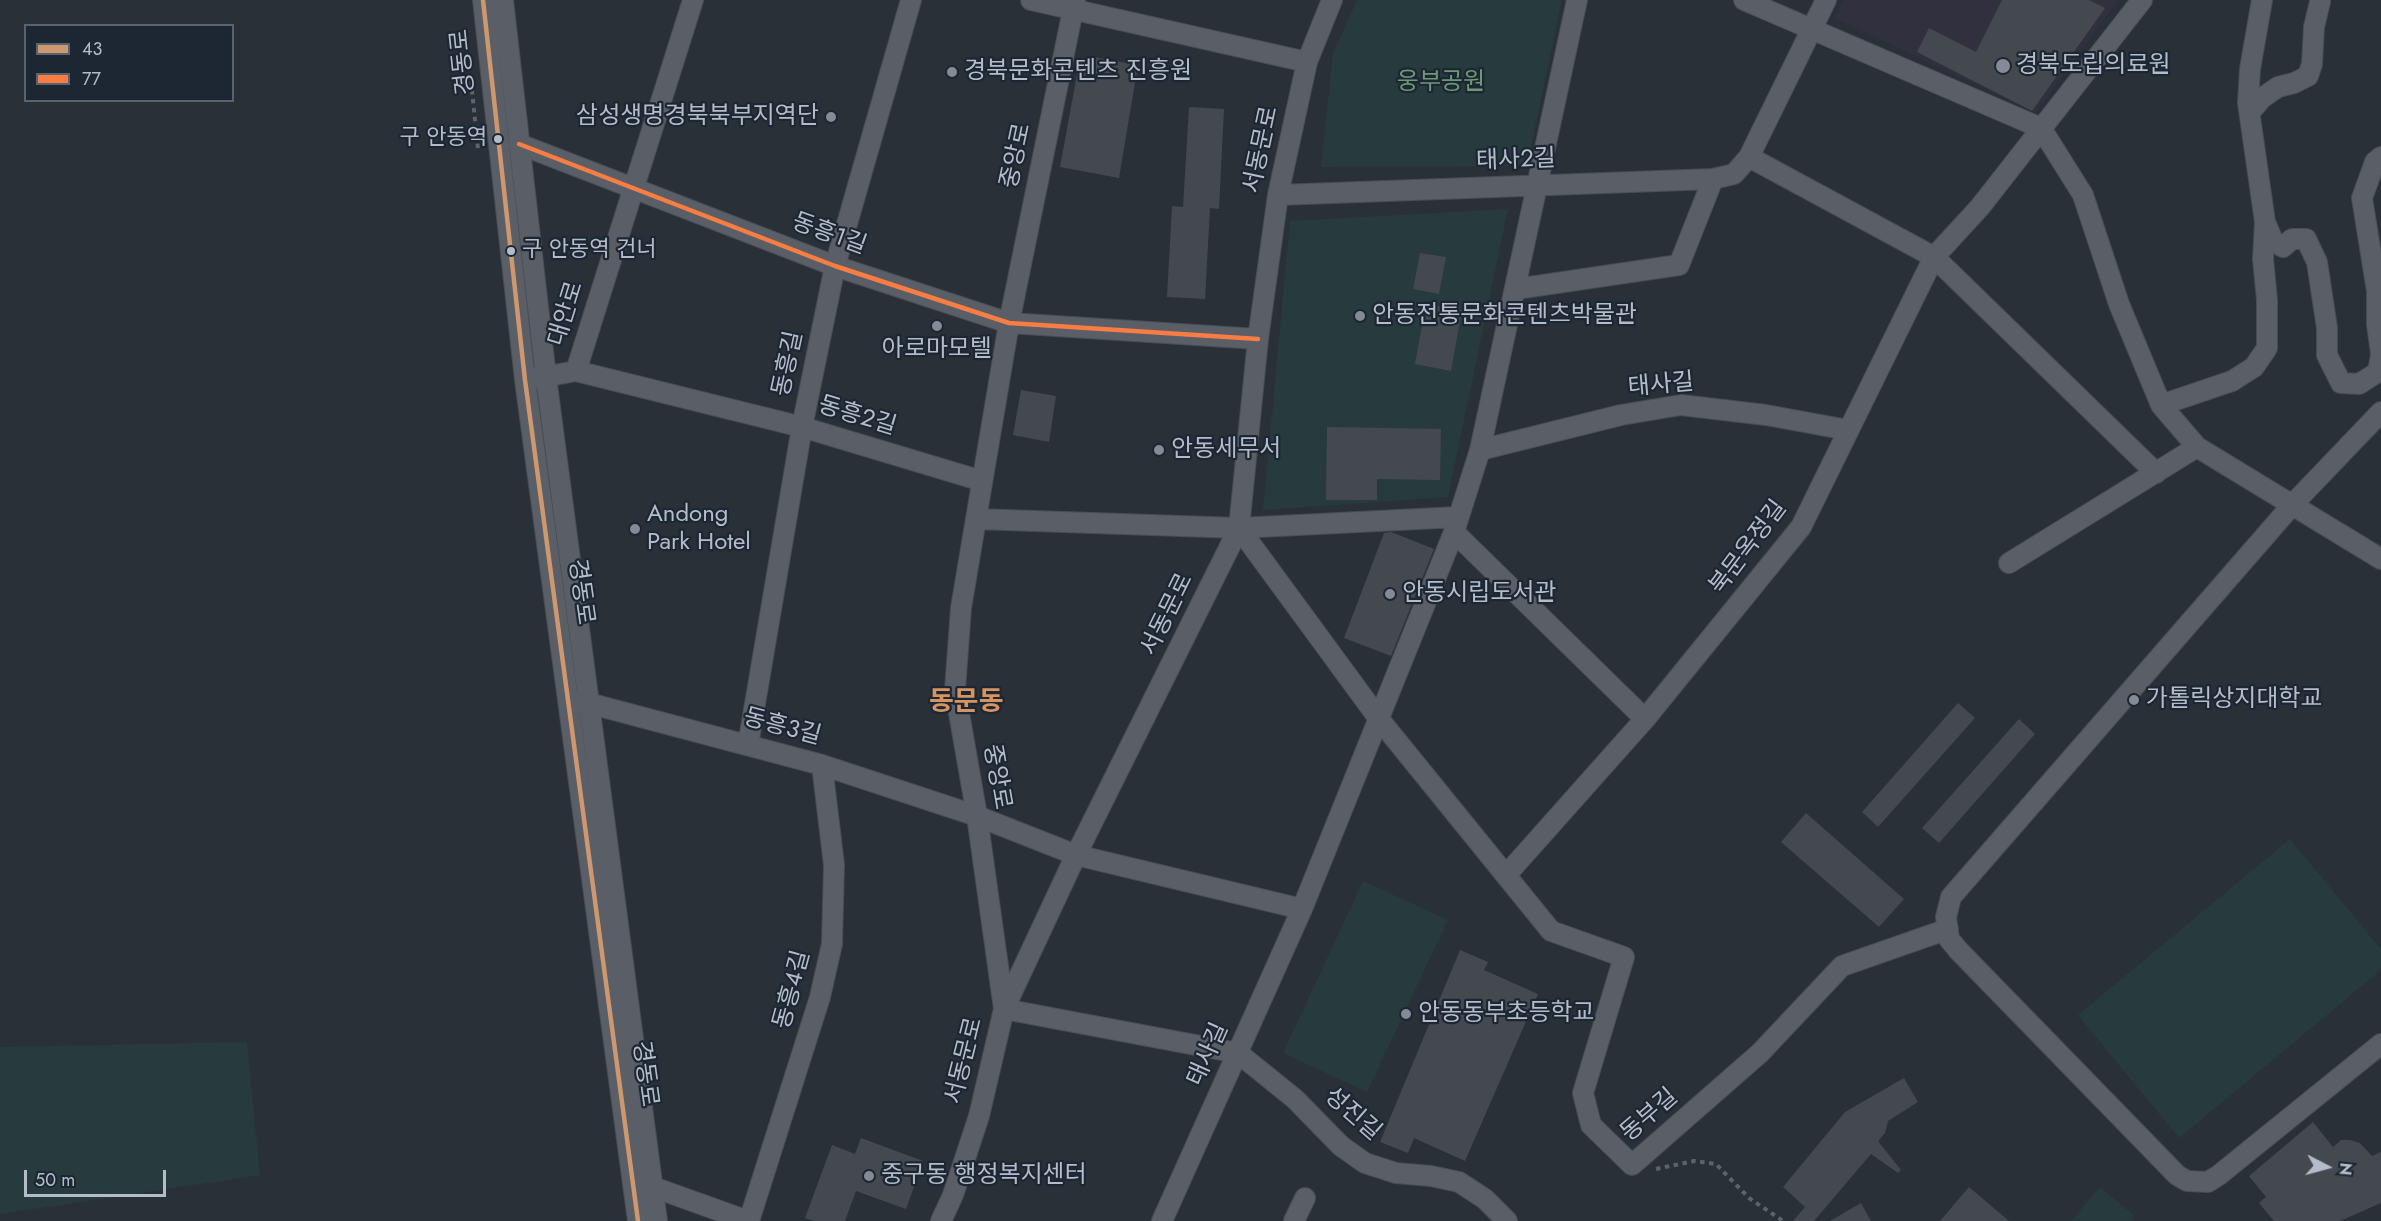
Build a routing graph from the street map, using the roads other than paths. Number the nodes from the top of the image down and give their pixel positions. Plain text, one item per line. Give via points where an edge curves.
1 (483, 0) edge
2 (503, 0) edge
3 (693, 0) edge
4 (912, 0) edge
5 (1031, 0) edge
6 (1332, 0) edge
7 (1577, 0) edge
8 (1744, 0) edge
9 (1826, 0) edge
10 (2142, 0) edge
11 (2262, 0) edge
12 (2320, 2) dead end
13 (1074, 5) edge
14 (1812, 29) junction
15 (1307, 62) junction
16 (2250, 112) junction
17 (2041, 128) junction
18 (519, 144) junction
19 (2381, 156) edge
20 (1749, 157) junction
21 (1713, 179) junction
22 (1539, 185) junction
23 (634, 189) junction
24 (1278, 195) junction
25 (2265, 222) junction
26 (1934, 257) junction
27 (835, 266) junction
28 (1516, 290) junction
29 (1009, 323) junction
30 (1258, 339) junction
31 (2381, 354) edge
32 (576, 371) junction
33 (546, 377) junction
34 (525, 380) junction
35 (2161, 405) junction
36 (2381, 412) edge
37 (802, 427) junction
38 (1848, 430) junction
39 (2197, 447) junction
40 (1480, 450) junction
41 (2156, 473) junction
42 (982, 482) junction
43 (2293, 504) junction
44 (976, 519) junction
45 (1456, 525) junction
46 (1239, 528) junction
47 (2381, 559) edge
48 (2009, 563) dead end
49 (579, 704) junction
50 (1379, 719) junction
51 (1645, 719) junction
52 (748, 745) junction
53 (822, 765) junction
54 (977, 816) junction
55 (1076, 855) junction
56 (1507, 874) junction
57 (1302, 909) junction
58 (1948, 929) junction
59 (1004, 1009) junction
60 (2381, 1044) edge
61 (1238, 1053) junction
62 (644, 1188) junction
63 (1305, 1198) dead end
64 (638, 1221) edge
65 (657, 1221) edge
66 (749, 1221) edge
67 (941, 1221) edge
68 (1162, 1221) edge
69 (1294, 1221) edge
70 (1507, 1221) edge

1 - 34 street, 경동로
2 - 18 street, 경동로
3 - 23 street, 대안로
4 - 27 street, 동흥길
5 - 13 street
6 - 15 street, 서동문로
7 - 22 street, 태사길
8 - 14 street
9 - 14 street, 태사2길
10 - 17 street, 북문옥정길
11 - 16 street via 2250,69
12 - 16 street via 2308,76 2278,87
13 - 15 street
13 - 29 street, 중앙로
14 - 17 street
14 - 20 street, 태사2길
15 - 24 street, 서동문로
16 - 25 street
17 - 26 street, 북문옥정길 via 1980,207
17 - 35 street via 2083,195 2119,304
18 - 23 street
18 - 33 street, 경동로
19 - 31 street via 2362,198 2377,291
20 - 21 street, 태사2길 via 1734,174
20 - 26 street
21 - 22 street, 태사2길
21 - 28 street via 1679,265
22 - 24 street, 태사2길
22 - 28 street, 태사길
23 - 27 street, 동흥1길
23 - 32 street, 대안로
24 - 30 street, 서동문로
25 - 31 street via 2273,241 2283,247 2292,239 2307,239 2317,262 2327,355 2341,383 2359,384 2378,372
25 - 35 street via 2267,348 2254,367 2232,381
26 - 38 street, 북문옥정길
26 - 41 street
27 - 29 street, 동흥1길
27 - 37 street, 동흥길
28 - 40 street, 태사길
29 - 30 street
29 - 42 street, 중앙로
30 - 46 street, 서동문로
32 - 33 street, 대안로
32 - 37 street, 동흥2길
33 - 34 street, 대안로
33 - 49 street, 경동로
34 - 49 street, 경동로
35 - 39 street
36 - 43 street
37 - 42 street, 동흥2길
37 - 52 street, 동흥길
38 - 40 street, 태사길 via 1681,405 1621,415
38 - 51 street, 북문옥정길 via 1802,527
39 - 41 street
39 - 43 street
40 - 45 street, 태사길
41 - 48 street
42 - 44 street, 중앙로
43 - 47 street
43 - 58 street via 1951,897 1946,917
44 - 46 street
44 - 54 street, 중앙로 via 961,608 955,690
45 - 46 street
45 - 50 street, 태사길
45 - 51 street
46 - 50 street
46 - 55 street, 서동문로
49 - 52 street, 동흥3길
49 - 62 street, 경동로
50 - 56 street
50 - 57 street, 태사길
51 - 56 street, 북문옥정길
52 - 53 street, 동흥3길
53 - 54 street, 동흥3길
53 - 66 street, 동흥4길 via 834,864 832,944 820,997
54 - 55 street, 동흥3길
54 - 59 street, 중앙로
55 - 57 street
55 - 59 street, 서동문로
56 - 58 street, 동부길 via 1551,931 1624,957 1583,1093 1591,1125 1632,1165 1760,1053 1842,966
57 - 61 street, 태사길
58 - 60 street via 1949,939 1959,951 2187,1181 2208,1182 2219,1175
59 - 61 street
59 - 67 street, 서동문로 via 979,1116
61 - 68 street, 태사길
61 - 70 street, 성진길 via 1365,1163 1396,1173 1459,1182 1485,1199
62 - 64 street, 경동로
62 - 65 street, 경동로
62 - 66 street
63 - 69 street

